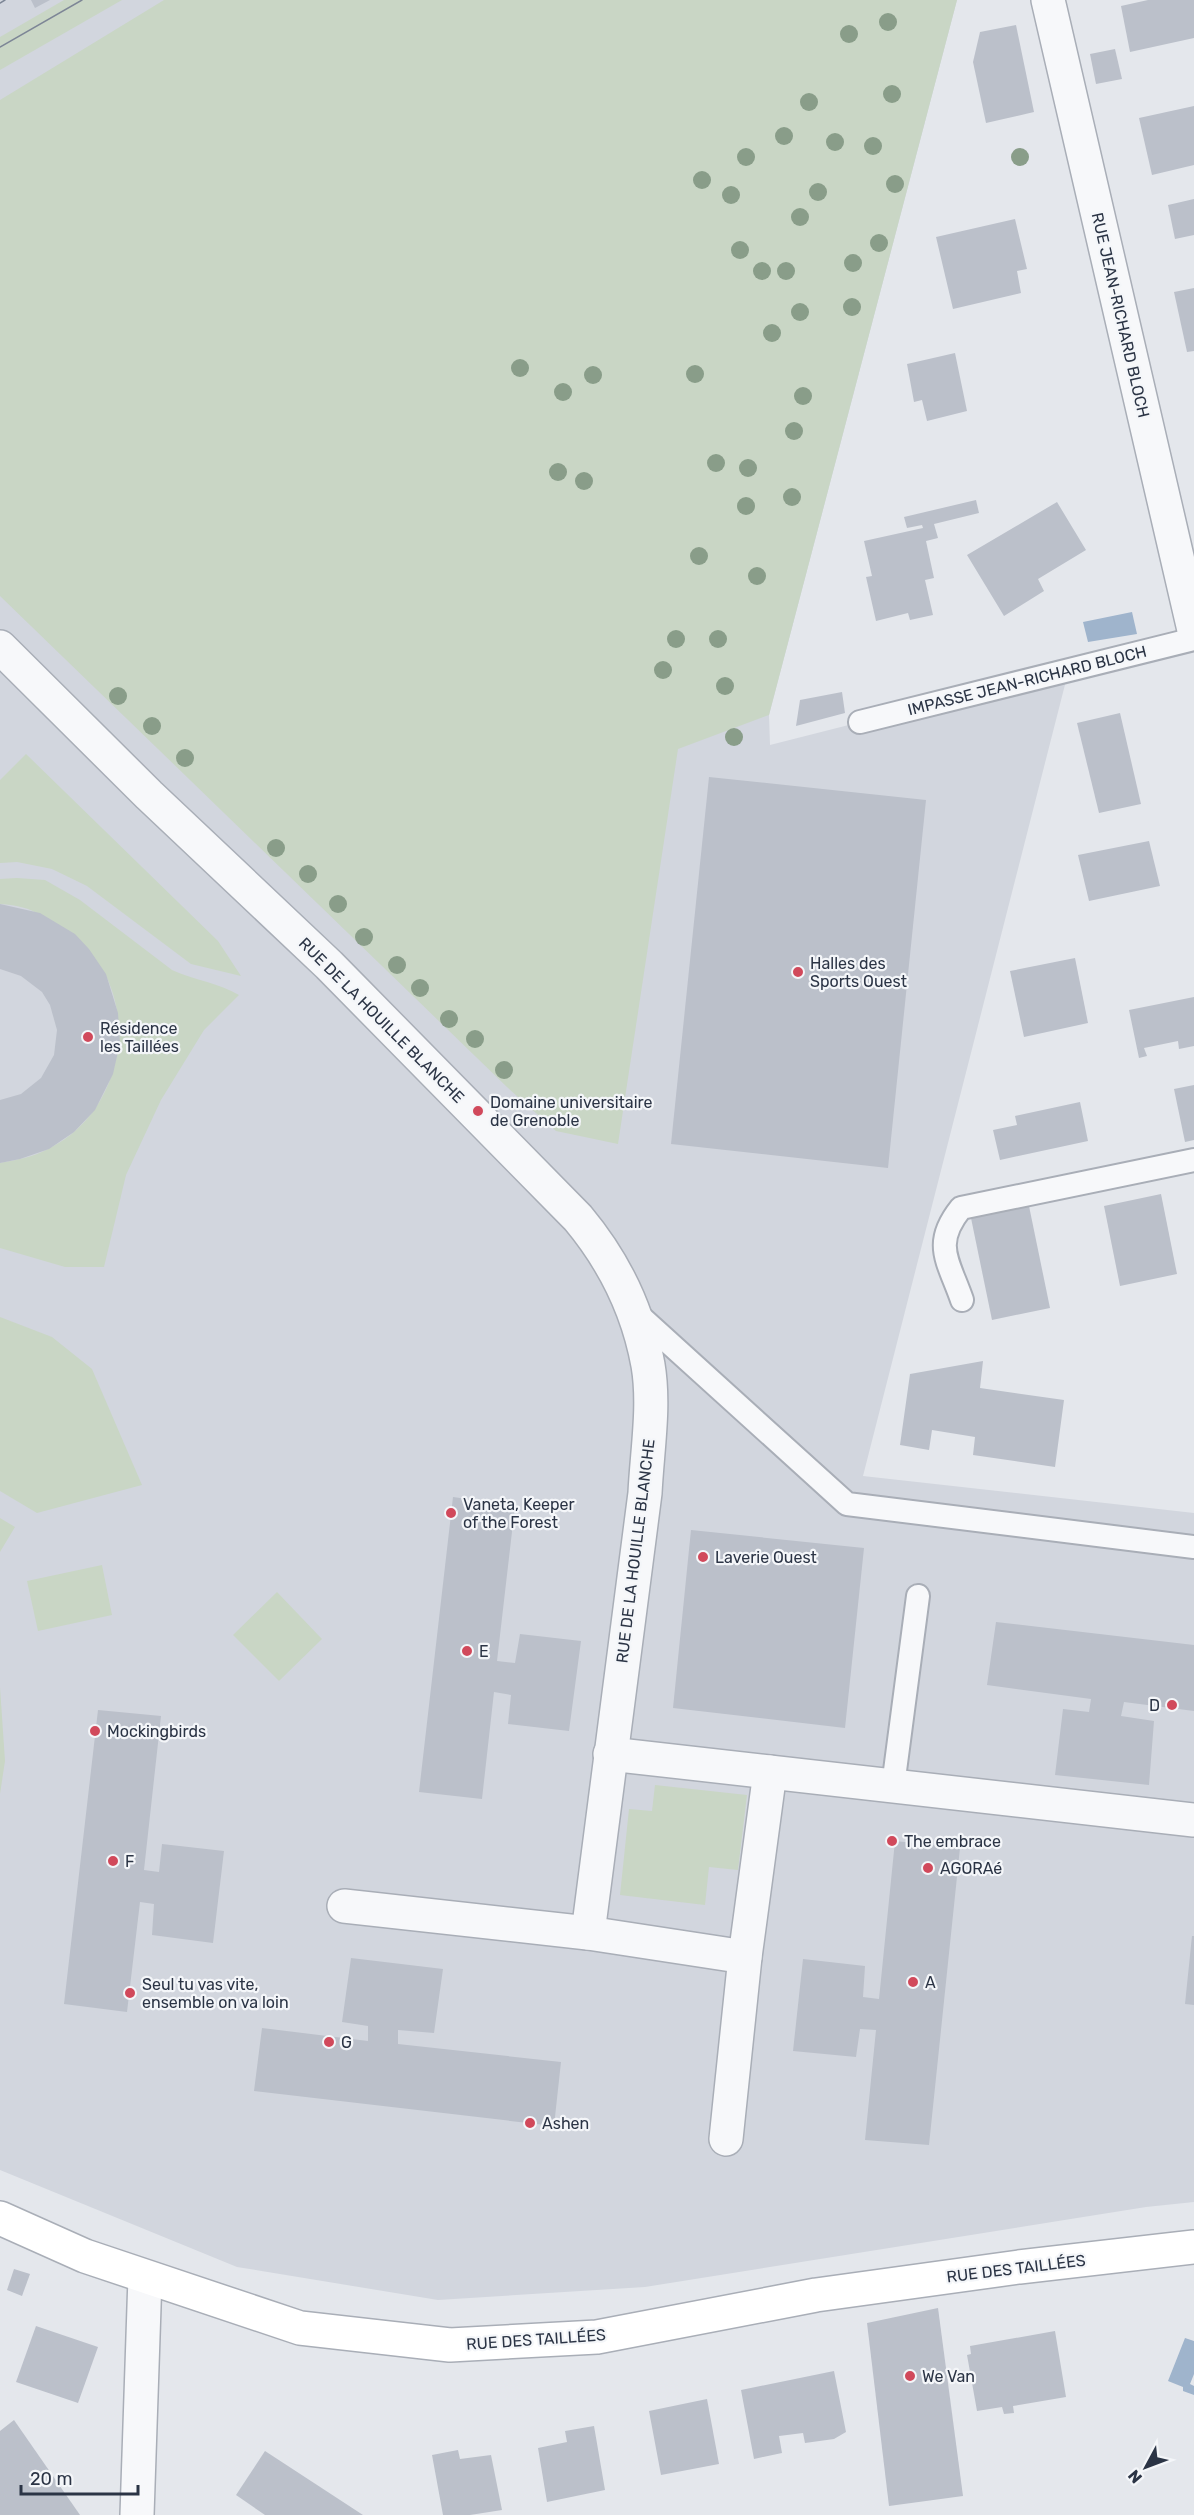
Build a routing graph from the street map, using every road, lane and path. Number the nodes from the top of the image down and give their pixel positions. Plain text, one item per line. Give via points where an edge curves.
1 (1048, 0) edge
2 (1194, 630) edge
3 (1194, 639) edge
4 (0, 647) edge
5 (860, 722) dead end
6 (1194, 1160) edge
7 (962, 1299) dead end
8 (632, 1308) junction
9 (1194, 1547) edge
10 (918, 1596) dead end
11 (610, 1754) junction
12 (770, 1772) junction
13 (894, 1786) junction
14 (1194, 1820) edge
15 (344, 1906) dead end
16 (577, 1932) junction
17 (745, 1957) junction
18 (726, 2139) dead end
19 (0, 2218) edge
20 (1194, 2247) edge
21 (145, 2277) junction
22 (137, 2515) edge

1 - 2 street, RUE JEAN-RICHARD BLOCH
3 - 5 lane, IMPASSE JEAN-RICHARD BLOCH
4 - 8 street, RUE DE LA HOUILLE BLANCHE via 329,965 578,1218 607,1257
6 - 7 lane via 961,1208 944,1236 944,1250
8 - 9 lane via 848,1504
8 - 11 street, RUE DE LA HOUILLE BLANCHE via 648,1364 650,1422 645,1493
10 - 13 lane
11 - 12 street
11 - 16 street, RUE DE LA HOUILLE BLANCHE
12 - 13 street
12 - 17 street
13 - 14 street
15 - 16 street
16 - 17 street
17 - 18 street
19 - 21 street, RUE DES TAILLÉES via 85,2256
20 - 21 street, RUE DES TAILLÉES via 826,2294 597,2337 450,2345 300,2328
21 - 22 street

